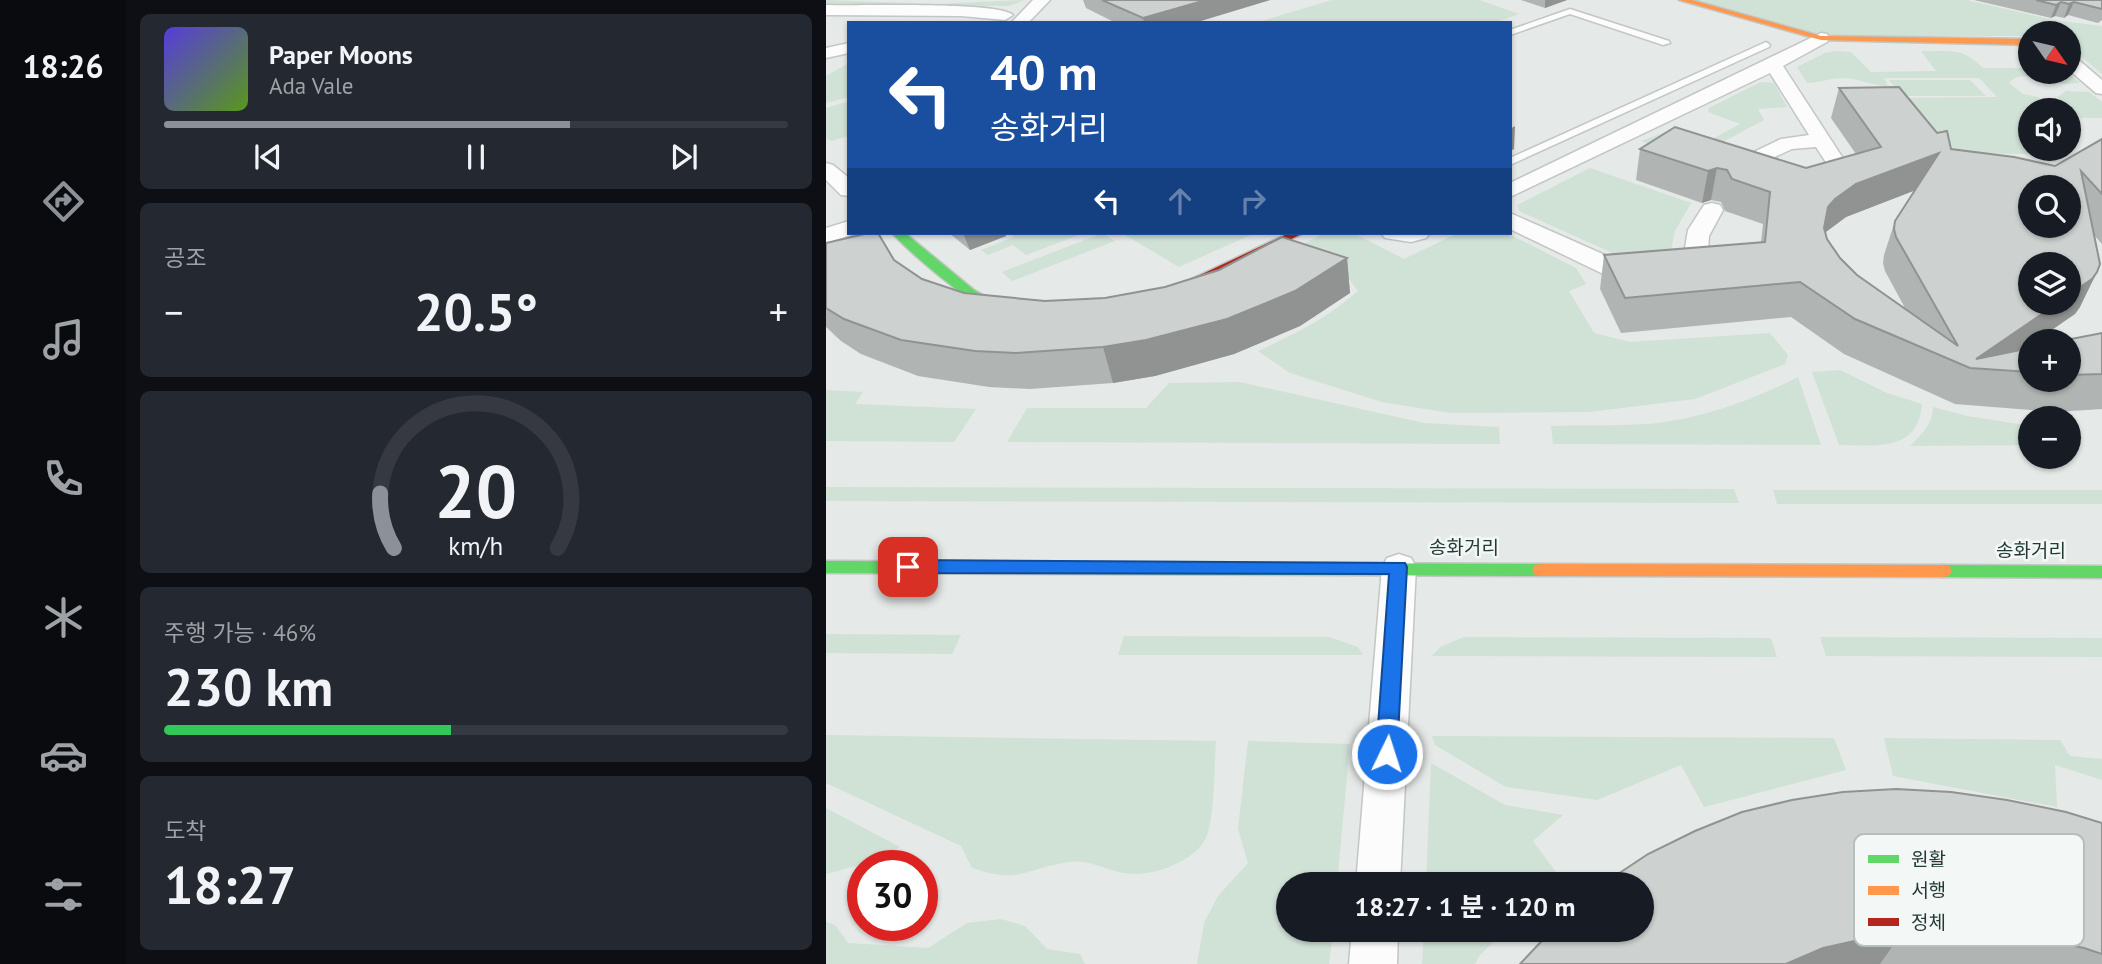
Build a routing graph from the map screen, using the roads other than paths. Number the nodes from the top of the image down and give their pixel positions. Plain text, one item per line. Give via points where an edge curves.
1 (1042, 0) edge
2 (1683, 0) edge
3 (826, 10) edge
4 (1017, 17) edge
5 (982, 21) edge
6 (1512, 32) edge
7 (1821, 38) junction
8 (2018, 42) edge
9 (1666, 43) dead end
10 (1766, 45) dead end
11 (847, 48) edge
12 (826, 53) edge
13 (1773, 65) junction
14 (2081, 71) edge
15 (2102, 89) edge
16 (1823, 140) junction
17 (1512, 161) edge
18 (1746, 163) edge
19 (1836, 163) edge
20 (826, 169) edge
21 (847, 188) edge
22 (1512, 190) edge
23 (1712, 210) dead end
24 (1512, 221) edge
25 (847, 230) edge
26 (901, 235) edge
27 (1294, 235) edge
28 (826, 236) edge
29 (1150, 302) edge
30 (1035, 322) edge
31 (826, 567) edge
32 (1399, 567) junction
33 (2102, 572) edge
34 (1379, 872) edge
35 (1374, 942) edge
36 (1373, 964) edge

1 - 4 street
2 - 7 street
3 - 4 street via 961,11
4 - 5 street
6 - 9 lane via 1570,11
7 - 8 street
7 - 13 street
10 - 17 lane
11 - 12 street
13 - 16 street
13 - 22 street
14 - 15 street
16 - 18 street via 1788,143
16 - 19 street
20 - 21 street
23 - 24 street via 1693,246 1695,266 1622,276
25 - 28 street
26 - 30 street via 1007,317
27 - 29 street
31 - 32 street, 송화거리
32 - 33 street, 송화거리
32 - 34 street
35 - 36 street

